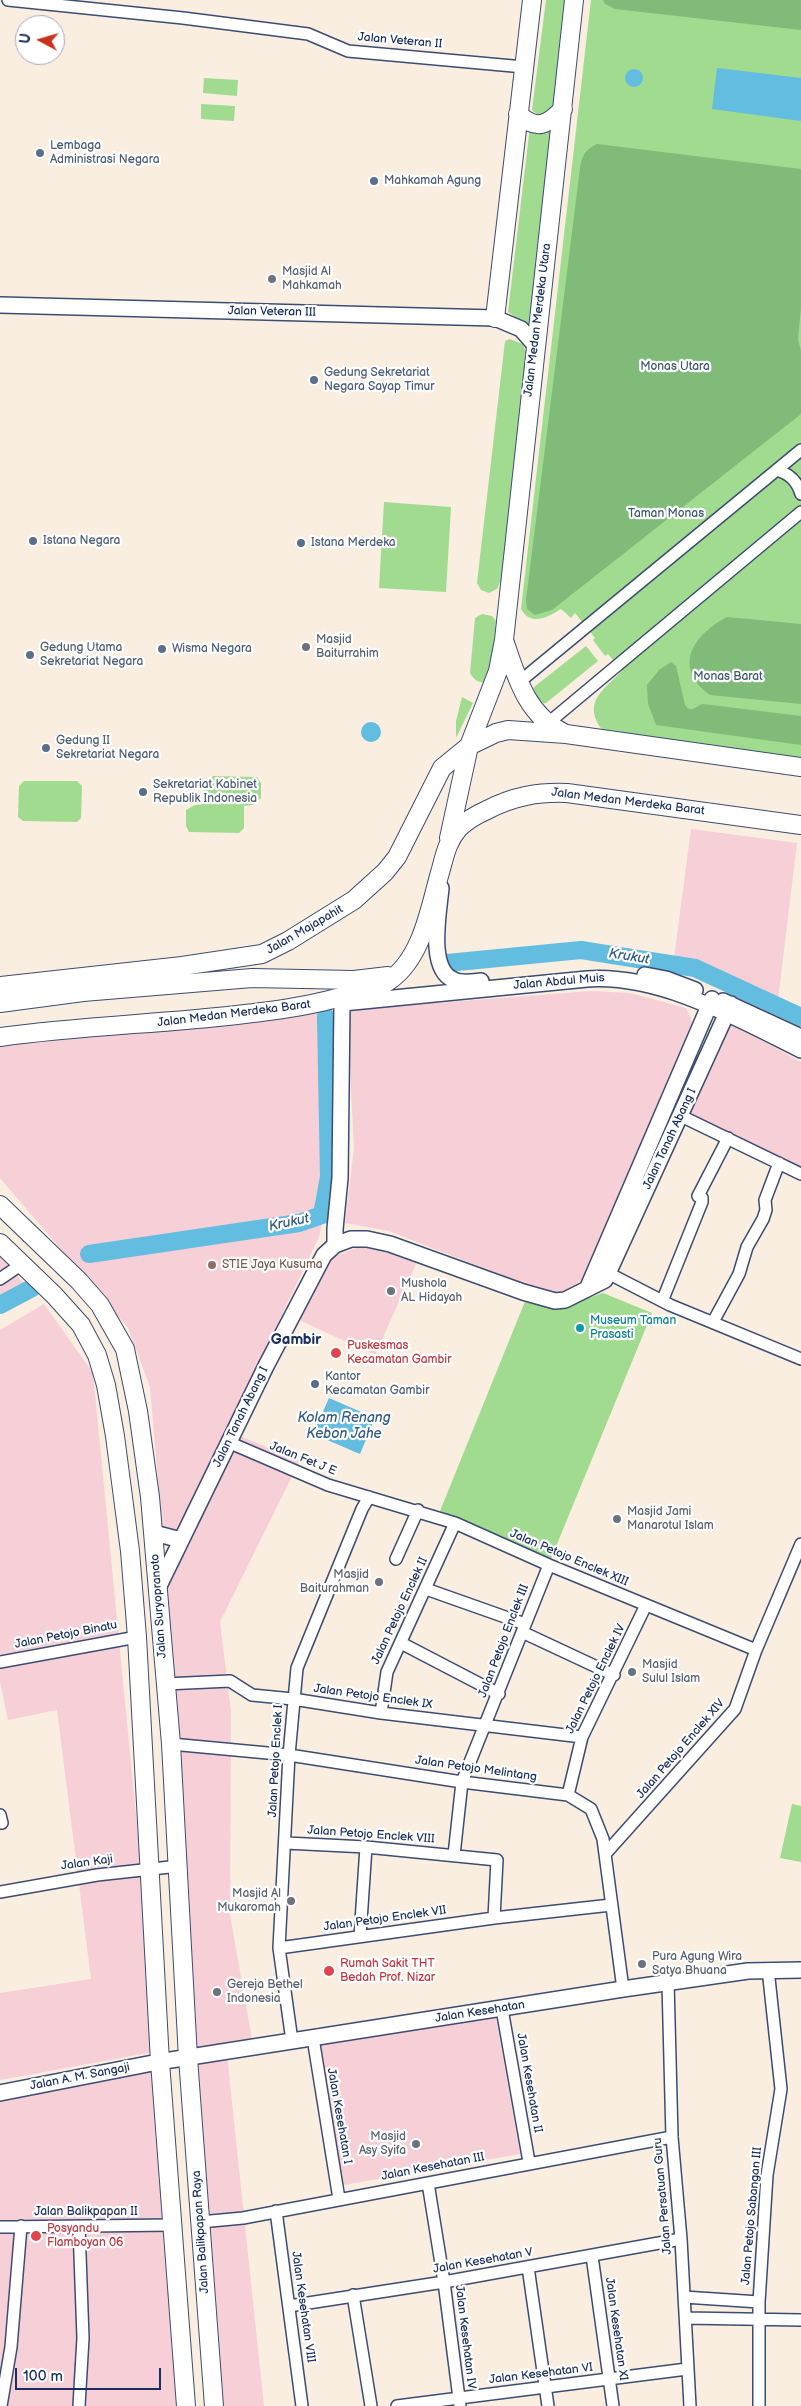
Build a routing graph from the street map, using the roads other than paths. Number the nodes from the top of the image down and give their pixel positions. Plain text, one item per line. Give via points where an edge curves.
1 (8, 0) edge
2 (532, 0) edge
3 (574, 0) edge
4 (524, 67) junction
5 (563, 108) junction
6 (518, 114) junction
7 (0, 305) edge
8 (495, 318) junction
9 (535, 345) junction
10 (801, 450) edge
11 (777, 470) junction
12 (801, 494) edge
13 (801, 512) edge
14 (504, 640) junction
15 (518, 683) junction
16 (547, 724) junction
17 (566, 734) junction
18 (469, 746) junction
19 (801, 767) edge
20 (801, 825) edge
21 (448, 844) junction
22 (442, 864) junction
23 (400, 972) junction
24 (0, 986) edge
25 (711, 1002) junction
26 (0, 1003) edge
27 (342, 1003) junction
28 (303, 1007) junction
29 (729, 1009) junction
30 (0, 1037) edge
31 (801, 1037) edge
32 (801, 1050) edge
33 (681, 1116) junction
34 (728, 1138) junction
35 (779, 1164) junction
36 (801, 1174) edge
37 (0, 1204) edge
38 (0, 1243) edge
39 (336, 1245) junction
40 (26, 1268) junction
41 (598, 1276) junction
42 (0, 1279) edge
43 (666, 1302) junction
44 (713, 1322) junction
45 (801, 1359) edge
46 (228, 1442) junction
47 (369, 1497) junction
48 (418, 1510) junction
49 (455, 1523) junction
50 (154, 1533) junction
51 (181, 1540) junction
52 (801, 1544) edge
53 (396, 1559) dead end
54 (549, 1565) junction
55 (158, 1588) junction
56 (426, 1589) junction
57 (646, 1605) junction
58 (524, 1628) junction
59 (137, 1636) junction
60 (401, 1643) junction
61 (756, 1650) junction
62 (0, 1662) edge
63 (614, 1675) junction
64 (165, 1684) junction
65 (499, 1694) junction
66 (293, 1699) junction
67 (381, 1714) junction
68 (485, 1726) junction
69 (582, 1737) junction
70 (171, 1744) junction
71 (289, 1755) junction
72 (462, 1782) junction
73 (568, 1795) junction
74 (286, 1843) junction
75 (366, 1847) junction
76 (606, 1853) junction
77 (454, 1855) junction
78 (179, 1866) junction
79 (151, 1868) junction
80 (0, 1892) edge
81 (611, 1905) junction
82 (494, 1918) junction
83 (360, 1936) junction
84 (279, 1948) junction
85 (768, 1969) junction
86 (801, 1970) edge
87 (668, 1983) junction
88 (623, 1989) junction
89 (502, 2009) junction
90 (313, 2038) junction
91 (292, 2041) junction
92 (188, 2058) junction
93 (160, 2062) junction
94 (0, 2093) edge
95 (672, 2137) junction
96 (529, 2162) junction
97 (428, 2183) junction
98 (339, 2199) junction
99 (276, 2211) junction
100 (200, 2222) junction
101 (172, 2225) junction
102 (21, 2226) junction
103 (0, 2227) edge
104 (80, 2227) junction
105 (681, 2240) junction
106 (592, 2256) junction
107 (528, 2267) junction
108 (444, 2282) junction
109 (353, 2295) junction
110 (684, 2297) junction
111 (759, 2302) junction
112 (289, 2306) junction
113 (686, 2318) junction
114 (759, 2318) junction
115 (801, 2320) edge
116 (687, 2368) junction
117 (610, 2379) junction
118 (545, 2387) junction
119 (459, 2402) edge
120 (1, 2406) edge
121 (80, 2406) edge
122 (186, 2406) edge
123 (214, 2406) edge
124 (302, 2406) edge
125 (371, 2406) edge
126 (397, 2406) edge
127 (548, 2406) edge
128 (614, 2406) edge
129 (690, 2406) edge
130 (759, 2406) edge

1 - 4 street, Jalan Veteran II via 308,34 348,50
2 - 4 main road
3 - 5 main road, Jalan Medan Merdeka Utara
4 - 6 main road
5 - 6 main road via 552,120 539,125
5 - 9 main road, Jalan Medan Merdeka Utara
6 - 8 main road
7 - 8 street, Jalan Veteran III
8 - 9 street, Jalan Veteran III via 521,329
9 - 14 main road, Jalan Medan Merdeka Utara
10 - 11 street
11 - 12 street via 788,474
11 - 15 street
13 - 16 street
14 - 15 main road
14 - 18 main road, Jalan Majapahit via 498,671
15 - 16 main road via 529,703
16 - 17 main road
17 - 18 main road via 508,730
17 - 19 main road
18 - 21 main road, Jalan Majapahit
18 - 24 main road, Jalan Majapahit via 442,768 404,844 385,872 354,900 288,941 262,954
20 - 21 main road, Jalan Medan Merdeka Barat via 545,792 523,795 481,813 460,827
21 - 22 main road, Jalan Medan Merdeka Barat
22 - 23 main road, Jalan Medan Merdeka Barat via 413,955
22 - 25 street, Jalan Abdul Muis via 437,954 440,969 455,981 609,968 666,979
23 - 26 main road via 371,979 252,978 83,992
23 - 28 main road, Jalan Medan Merdeka Barat via 382,986 362,994
25 - 27 street, Jalan Abdul Muis via 608,977
25 - 29 street, Jalan Abdul Muis
25 - 41 street, Jalan Tanah Abang I
27 - 28 street, Jalan Abdul Muis
27 - 39 street
28 - 30 main road, Jalan Medan Merdeka Barat
29 - 31 street, Jalan Abdul Muis
29 - 32 street, Jalan Abdul Muis
29 - 33 street, Jalan Tanah Abang I
33 - 34 street
33 - 41 street, Jalan Tanah Abang I
34 - 35 street
34 - 43 street via 698,1196 702,1202
35 - 36 street
35 - 44 street via 765,1200 767,1208 763,1219
37 - 50 main road, Jalan Suryopranoto via 75,1277 100,1306 125,1349 138,1411
38 - 40 main road, Jalan Suryopranoto
39 - 41 street via 351,1239 367,1238 547,1300 565,1300
39 - 46 street, Jalan Tanah Abang I via 324,1255
40 - 42 street
40 - 59 main road, Jalan Suryopranoto via 81,1325 97,1355 106,1385 123,1490
41 - 43 street
43 - 44 street
44 - 45 street
46 - 47 street, Jalan Fet J E via 328,1485
46 - 51 street, Jalan Tanah Abang I
47 - 48 street, Jalan Petojo Enclek XIII
47 - 66 street, Jalan Petojo Enclek I via 298,1660
48 - 49 street, Jalan Petojo Enclek XIII
48 - 53 street
49 - 54 street, Jalan Petojo Enclek XIII
49 - 56 street, Jalan Petojo Enclek II
50 - 51 street
50 - 55 main road, Jalan Suryopranoto
51 - 55 street, Jalan Tanah Abang I
52 - 61 street, Jalan Petojo Enclek XIV
54 - 57 street, Jalan Petojo Enclek XIII
54 - 58 street, Jalan Petojo Enclek III
55 - 64 main road, Jalan Suryopranoto
56 - 58 street
56 - 60 street, Jalan Petojo Enclek II
57 - 61 street, Jalan Petojo Enclek XIII
57 - 63 street, Jalan Petojo Enclek IV
58 - 63 street
58 - 65 street, Jalan Petojo Enclek III
59 - 62 street, Jalan Petojo Binatu
59 - 79 main road, Jalan Suryopranoto
60 - 65 street
60 - 67 street, Jalan Petojo Enclek II via 387,1672
61 - 76 street, Jalan Petojo Enclek XIV via 735,1709
63 - 69 street, Jalan Petojo Enclek IV
64 - 66 street, Jalan Petojo Enclek IX via 230,1681 252,1695
64 - 70 main road, Jalan Suryopranoto
65 - 68 street, Jalan Petojo Enclek III
66 - 67 street, Jalan Petojo Enclek IX
66 - 71 street, Jalan Petojo Enclek I
67 - 68 street, Jalan Petojo Enclek IX
68 - 69 street, Jalan Petojo Enclek IX
68 - 72 street
69 - 73 street, Jalan Petojo Enclek IV
70 - 71 street, Jalan Petojo Melintang
70 - 78 main road, Jalan Suryopranoto
71 - 72 street, Jalan Petojo Melintang
71 - 74 street, Jalan Petojo Enclek I
72 - 73 street, Jalan Petojo Melintang
72 - 77 street
73 - 76 street, Jalan Petojo Melintang via 590,1809
74 - 75 street, Jalan Petojo Enclek VIII
74 - 84 street, Jalan Petojo Enclek I
75 - 77 street, Jalan Petojo Enclek VIII
75 - 83 street
76 - 81 street, Jalan Petojo Melintang
77 - 82 street, Jalan Petojo Enclek VIII via 498,1861
78 - 79 street, Jalan Kaji
78 - 92 main road, Jalan Suryopranoto
79 - 80 street, Jalan Kaji
79 - 93 main road, Jalan Suryopranoto
81 - 82 street, Jalan Petojo Enclek VII
81 - 88 street, Jalan Petojo Melintang
82 - 83 street, Jalan Petojo Enclek VII
83 - 84 street, Jalan Petojo Enclek VII
84 - 91 street, Jalan Petojo Enclek I
85 - 86 street, Jalan Kesehatan
85 - 87 street, Jalan Kesehatan
85 - 111 street, Jalan Petojo Sabangan III via 781,2089 767,2175
87 - 88 street, Jalan Kesehatan
87 - 95 street, Jalan Persatuan Guru
88 - 89 street, Jalan Kesehatan
89 - 90 street, Jalan Kesehatan
89 - 96 street, Jalan Kesehatan II
90 - 91 street, Jalan Kesehatan
90 - 98 street, Jalan Kesehatan I
91 - 92 street, Jalan Kesehatan
92 - 93 street, Jalan Kesehatan
92 - 100 main road, Jalan Balikpapan Raya
93 - 94 street, Jalan A. M. Sangaji
93 - 101 main road
95 - 96 street, Jalan Kesehatan III
95 - 105 street, Jalan Persatuan Guru
96 - 97 street, Jalan Kesehatan III
97 - 98 street, Jalan Kesehatan III
97 - 108 street, Jalan Kesehatan IV
98 - 99 street, Jalan Kesehatan III
99 - 100 street, Jalan Kesehatan III
99 - 112 street, Jalan Kesehatan VIII
100 - 123 main road, Jalan Balikpapan Raya
101 - 104 street, Jalan Balikpapan II
101 - 122 main road
102 - 103 street, Jalan Balikpapan II
102 - 104 street, Jalan Balikpapan II
102 - 120 street via 11,2347
104 - 121 street via 83,2338
105 - 106 street, Jalan Kesehatan V
105 - 110 street, Jalan Persatuan Guru
106 - 107 street, Jalan Kesehatan V
106 - 117 street, Jalan Kesehatan XI
107 - 108 street, Jalan Kesehatan V
107 - 118 street
108 - 109 street, Jalan Kesehatan V
108 - 119 street, Jalan Kesehatan IV
109 - 112 street, Jalan Kesehatan V
109 - 125 street
110 - 111 street
110 - 113 street, Jalan Persatuan Guru
111 - 114 street, Jalan Petojo Sabangan III
112 - 124 street, Jalan Kesehatan VIII
113 - 114 street
113 - 116 street, Jalan Persatuan Guru
114 - 115 street
114 - 130 street, Jalan Petojo Sabangan III
116 - 117 street, Jalan Kesehatan VI
116 - 129 street, Jalan Persatuan Guru
117 - 118 street, Jalan Kesehatan VI
117 - 128 street, Jalan Kesehatan XI
118 - 119 street, Jalan Kesehatan VI
118 - 127 street
119 - 126 street, Jalan Kesehatan VI

